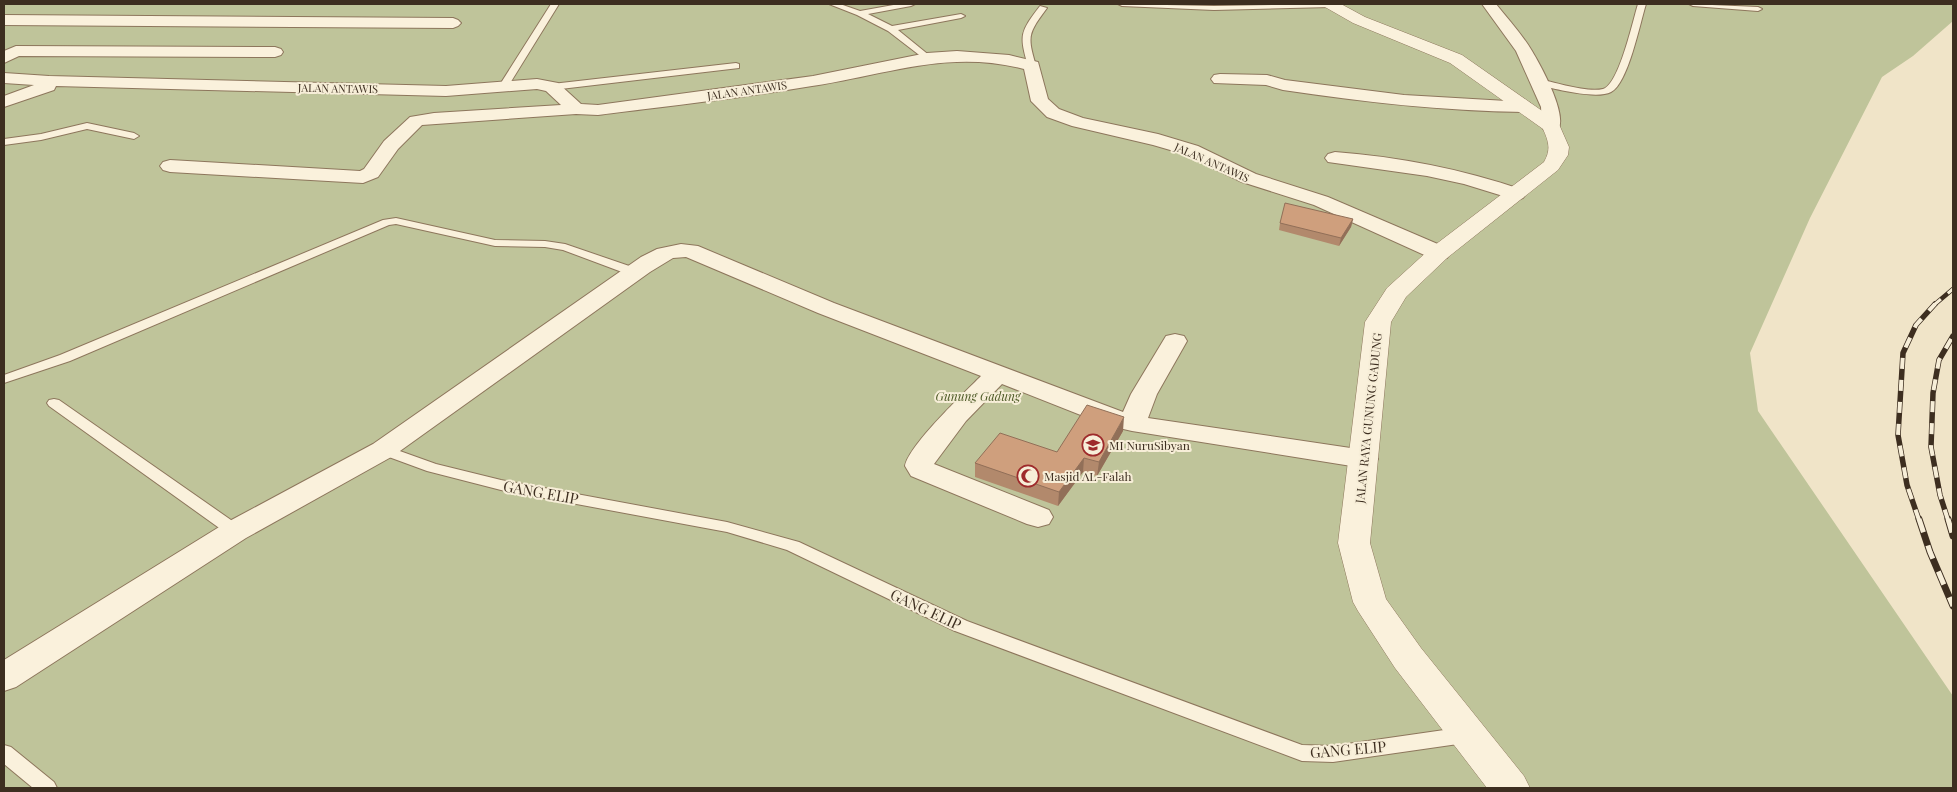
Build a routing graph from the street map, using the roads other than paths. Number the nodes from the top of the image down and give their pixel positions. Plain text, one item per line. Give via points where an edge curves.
1 (555, 4) edge
2 (834, 4) edge
3 (912, 4) edge
4 (1122, 4) edge
5 (1330, 4) edge
6 (1489, 4) edge
7 (1495, 4) edge
8 (1642, 4) edge
9 (1693, 4) edge
10 (1043, 8) dead end
11 (1758, 8) dead end
12 (860, 13) junction
13 (961, 16) dead end
14 (4, 20) edge
15 (453, 24) dead end
16 (891, 29) junction
17 (4, 30) edge
18 (308, 31) dead end
19 (273, 46) dead end
20 (8, 54) edge
21 (927, 58) junction
22 (736, 66) dead end
23 (1032, 66) junction
24 (4, 78) edge
25 (1220, 79) dead end
26 (60, 82) junction
27 (1538, 82) junction
28 (504, 86) junction
29 (552, 87) junction
30 (4, 102) edge
31 (1524, 107) junction
32 (576, 109) junction
33 (1551, 126) junction
34 (134, 136) dead end
35 (4, 142) edge
36 (1335, 158) dead end
37 (170, 166) dead end
38 (1516, 194) junction
39 (1439, 253) junction
40 (634, 272) junction
41 (1174, 341) dead end
42 (998, 374) junction
43 (4, 379) edge
44 (54, 403) dead end
45 (1132, 423) junction
46 (383, 450) junction
47 (1364, 459) junction
48 (1038, 517) dead end
49 (235, 531) junction
50 (4, 677) edge
51 (1466, 735) junction
52 (4, 753) edge
53 (47, 788) edge
54 (1510, 788) edge

1 - 28 lane
2 - 12 lane
3 - 12 lane
4 - 5 lane via 1214,8
5 - 31 street via 1359,20 1456,58
6 - 7 lane
6 - 27 street via 1524,51
8 - 27 lane via 1627,57 1614,88 1591,90
9 - 11 lane
10 - 23 lane via 1024,37
12 - 16 lane
13 - 16 lane
14 - 15 street
16 - 21 lane
17 - 18 street
19 - 20 street
21 - 23 street, JALAN ANTAWIS via 984,57
21 - 32 street, JALAN ANTAWIS via 813,81 598,110
22 - 29 lane
23 - 39 street, JALAN ANTAWIS via 1040,101 1053,112 1078,122 1191,150 1248,178 1321,201
24 - 26 street, JALAN ANTAWIS
25 - 31 street via 1267,80 1404,102
26 - 28 street, JALAN ANTAWIS via 446,91
26 - 30 street
27 - 33 street via 1550,106
28 - 29 street, JALAN ANTAWIS via 537,84
29 - 32 street
31 - 33 street
32 - 37 street, JALAN ANTAWIS via 416,121 391,144 371,173 363,177
33 - 38 street, JALAN RAYA GUNUNG GADUNG via 1560,142 1560,154 1551,166
34 - 35 lane via 87,126
36 - 38 street via 1434,170
38 - 39 street, JALAN RAYA GUNUNG GADUNG
39 - 47 street, JALAN RAYA GUNUNG GADUNG via 1396,293 1378,322 1372,355
40 - 42 street via 673,250 690,251
40 - 43 lane via 564,247 495,243 396,221 387,222 65,358
40 - 46 street
41 - 45 street via 1144,394
42 - 45 street
42 - 48 street via 957,415 919,466
44 - 49 lane
45 - 47 street
46 - 49 street
46 - 51 lane, GANG ELIP via 432,468 500,485 727,527 793,546 962,626 1302,753 1342,753
47 - 51 street, JALAN RAYA GUNUNG GADUNG via 1354,543 1370,602
49 - 50 street
51 - 54 street, JALAN RAYA GUNUNG GADUNG
52 - 53 lane

